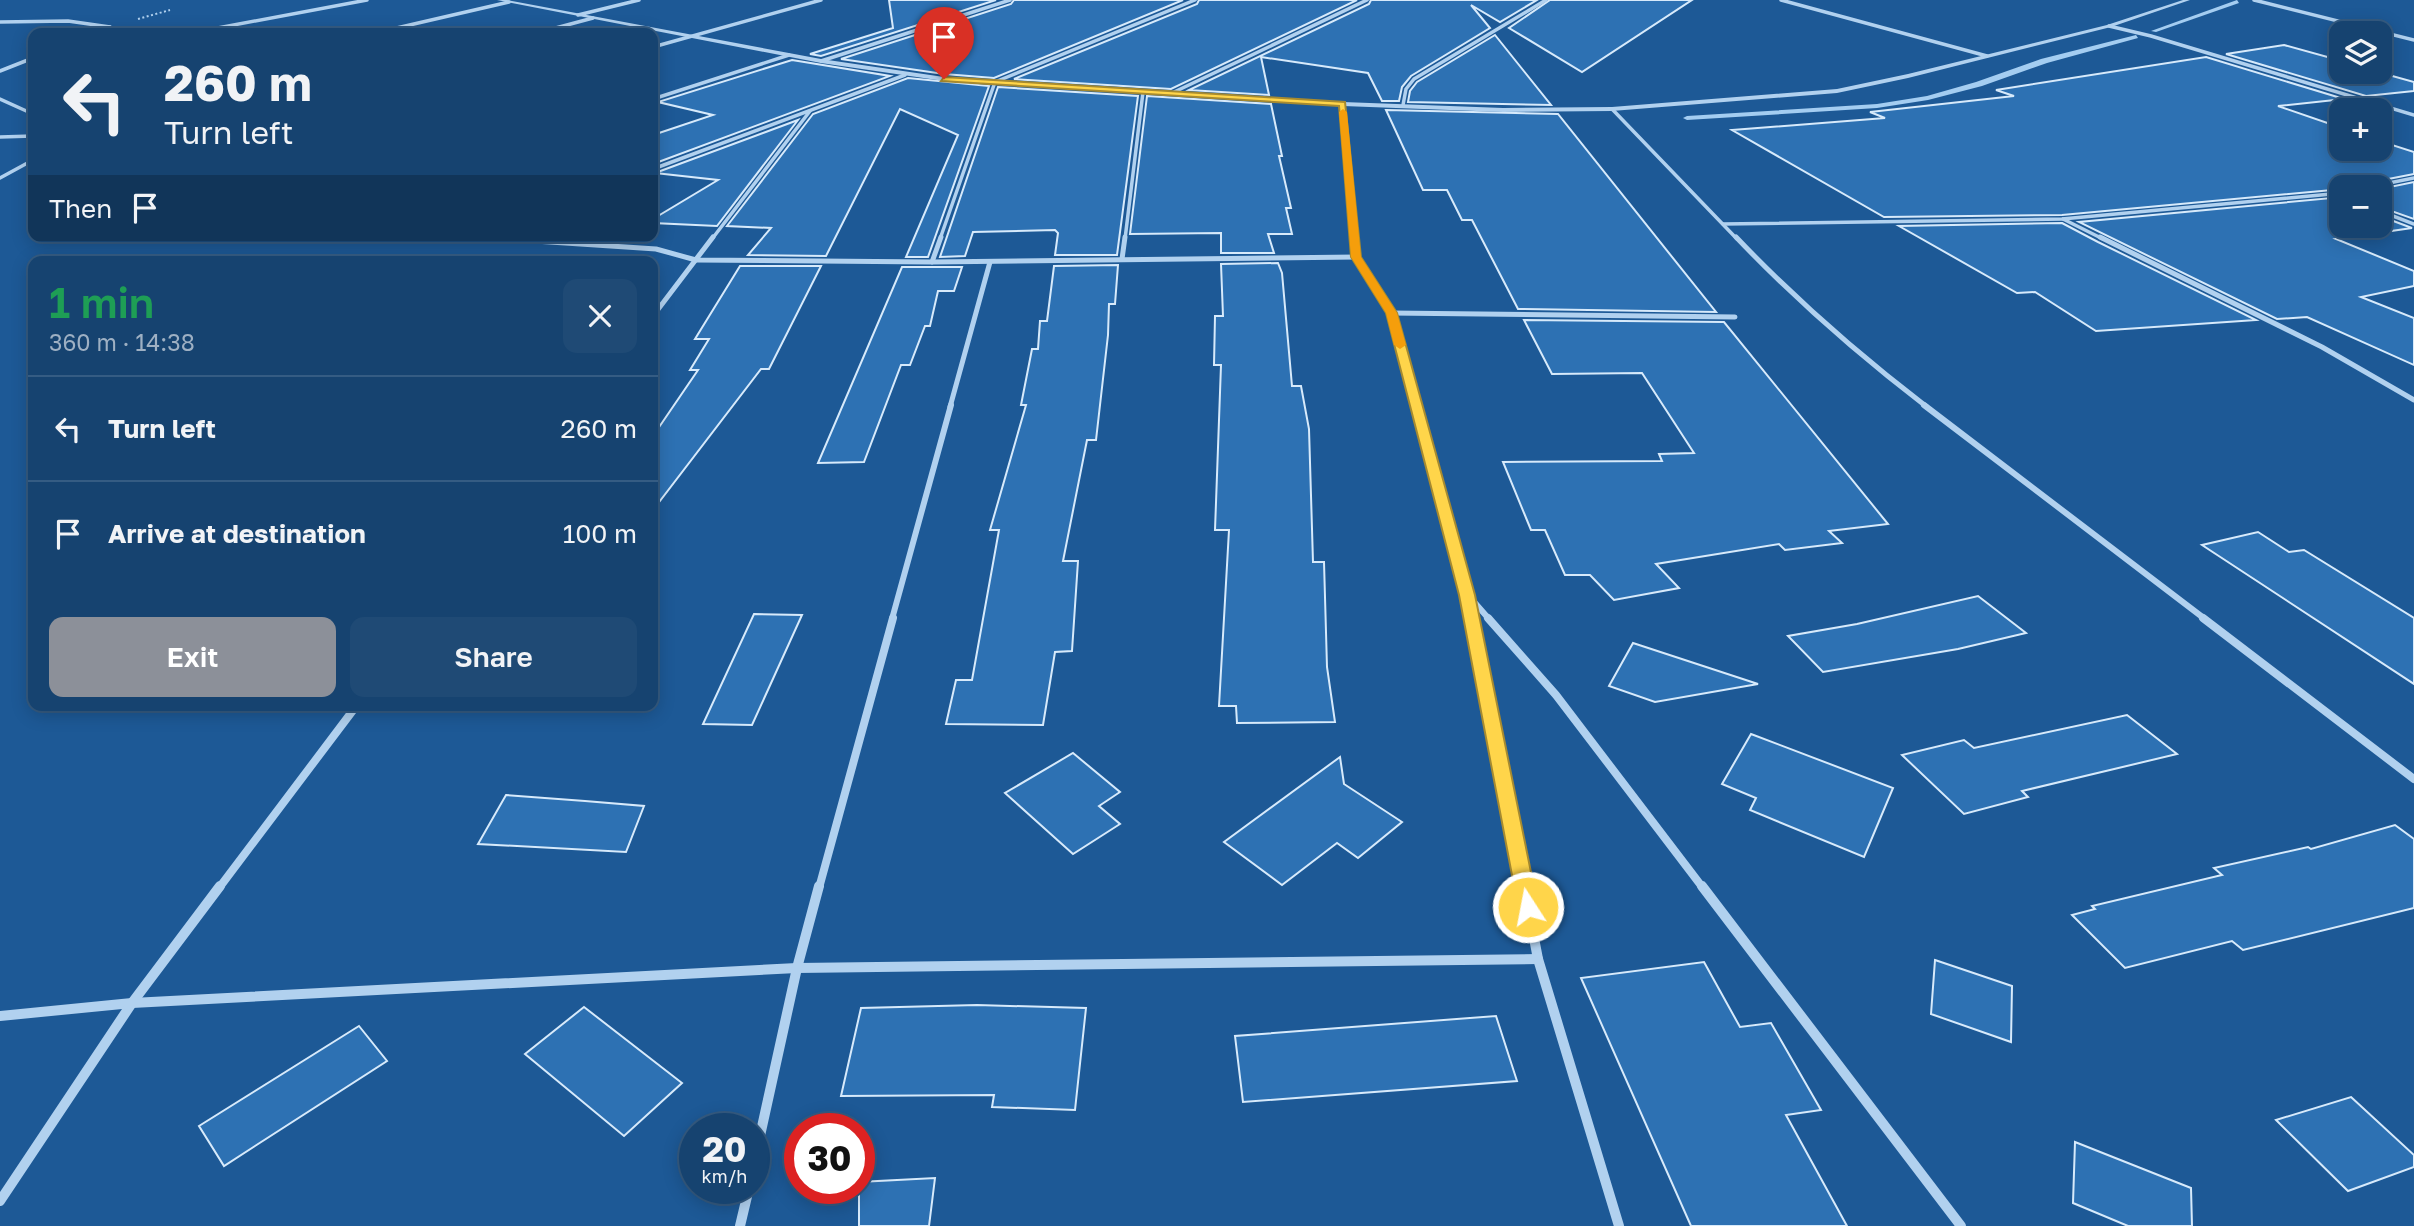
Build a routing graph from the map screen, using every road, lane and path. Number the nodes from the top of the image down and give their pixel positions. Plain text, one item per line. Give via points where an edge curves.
1 (367, 0) edge
2 (499, 0) edge
3 (639, 0) edge
4 (821, 0) edge
5 (1010, 0) edge
6 (1195, 0) edge
7 (1367, 0) edge
8 (1546, 0) edge
9 (1781, 0) edge
10 (2188, 0) edge
11 (2254, 0) edge
12 (509, 2) junction
13 (170, 10) dead end
14 (578, 15) junction
15 (593, 18) junction
16 (0, 22) edge
17 (2109, 26) junction
18 (110, 27) joint
19 (218, 28) edge
20 (397, 28) edge
21 (556, 28) edge
22 (643, 28) edge
23 (658, 31) edge
24 (688, 37) junction
25 (2414, 40) edge
26 (658, 46) edge
27 (789, 55) junction
28 (1987, 55) junction
29 (821, 61) junction
30 (28, 62) edge
31 (0, 69) edge
32 (905, 75) junction
33 (995, 82) junction
34 (1143, 92) junction
35 (1170, 94) junction
36 (658, 97) edge
37 (0, 99) edge
38 (1343, 104) junction
39 (1403, 105) junction
40 (1612, 109) junction
41 (811, 110) junction
42 (28, 111) edge
43 (2414, 116) edge
44 (28, 136) edge
45 (0, 137) edge
46 (28, 163) edge
47 (658, 167) edge
48 (0, 178) edge
49 (2414, 178) edge
50 (2392, 182) edge
51 (2329, 196) edge
52 (2392, 215) edge
53 (2062, 219) junction
54 (1723, 223) junction
55 (2414, 223) edge
56 (549, 242) edge
57 (1356, 257) junction
58 (1122, 259) junction
59 (696, 260) junction
60 (932, 262) junction
61 (989, 262) junction
62 (658, 309) edge
63 (1391, 313) junction
64 (1735, 317) dead end
65 (2414, 400) edge
66 (1467, 595) junction
67 (352, 711) edge
68 (2414, 779) edge
69 (1538, 959) junction
70 (797, 968) junction
71 (132, 1003) junction
72 (0, 1016) edge
73 (765, 1113) edge
74 (0, 1201) edge
75 (745, 1204) edge
76 (740, 1226) edge
77 (1619, 1226) edge
78 (1961, 1226) edge

1 - 19 street
2 - 12 street
3 - 14 street
4 - 24 street
5 - 29 street
6 - 33 street
7 - 35 street
8 - 39 street via 1414,79
9 - 28 street
10 - 17 street
11 - 25 street
12 - 14 street
12 - 20 street
13 - 18 path
14 - 15 street
15 - 21 street
15 - 22 street
16 - 18 street via 68,21
17 - 28 street
17 - 43 street
23 - 24 street
24 - 26 street
24 - 27 street
27 - 29 street
27 - 36 street
28 - 40 street via 1837,91
29 - 32 street
30 - 31 street
32 - 33 street
32 - 41 street
33 - 34 street
33 - 60 street
34 - 35 street
34 - 58 street
35 - 38 street
37 - 42 street
38 - 39 street
38 - 57 street
39 - 40 street
40 - 54 street
41 - 47 street
41 - 59 street
44 - 45 street
46 - 48 street
49 - 50 street
51 - 53 street
52 - 55 street
53 - 54 street
53 - 65 street via 2322,347
54 - 68 street via 1781,284 1881,372
56 - 59 street via 656,249
57 - 58 street
57 - 63 street
58 - 61 street
59 - 60 street
59 - 62 street
60 - 61 street
61 - 70 street
63 - 64 street
63 - 66 street
66 - 69 street
66 - 78 street via 1556,695
67 - 71 street
69 - 70 street
69 - 77 street
70 - 71 street
70 - 73 street
71 - 72 street
71 - 74 street
75 - 76 street

